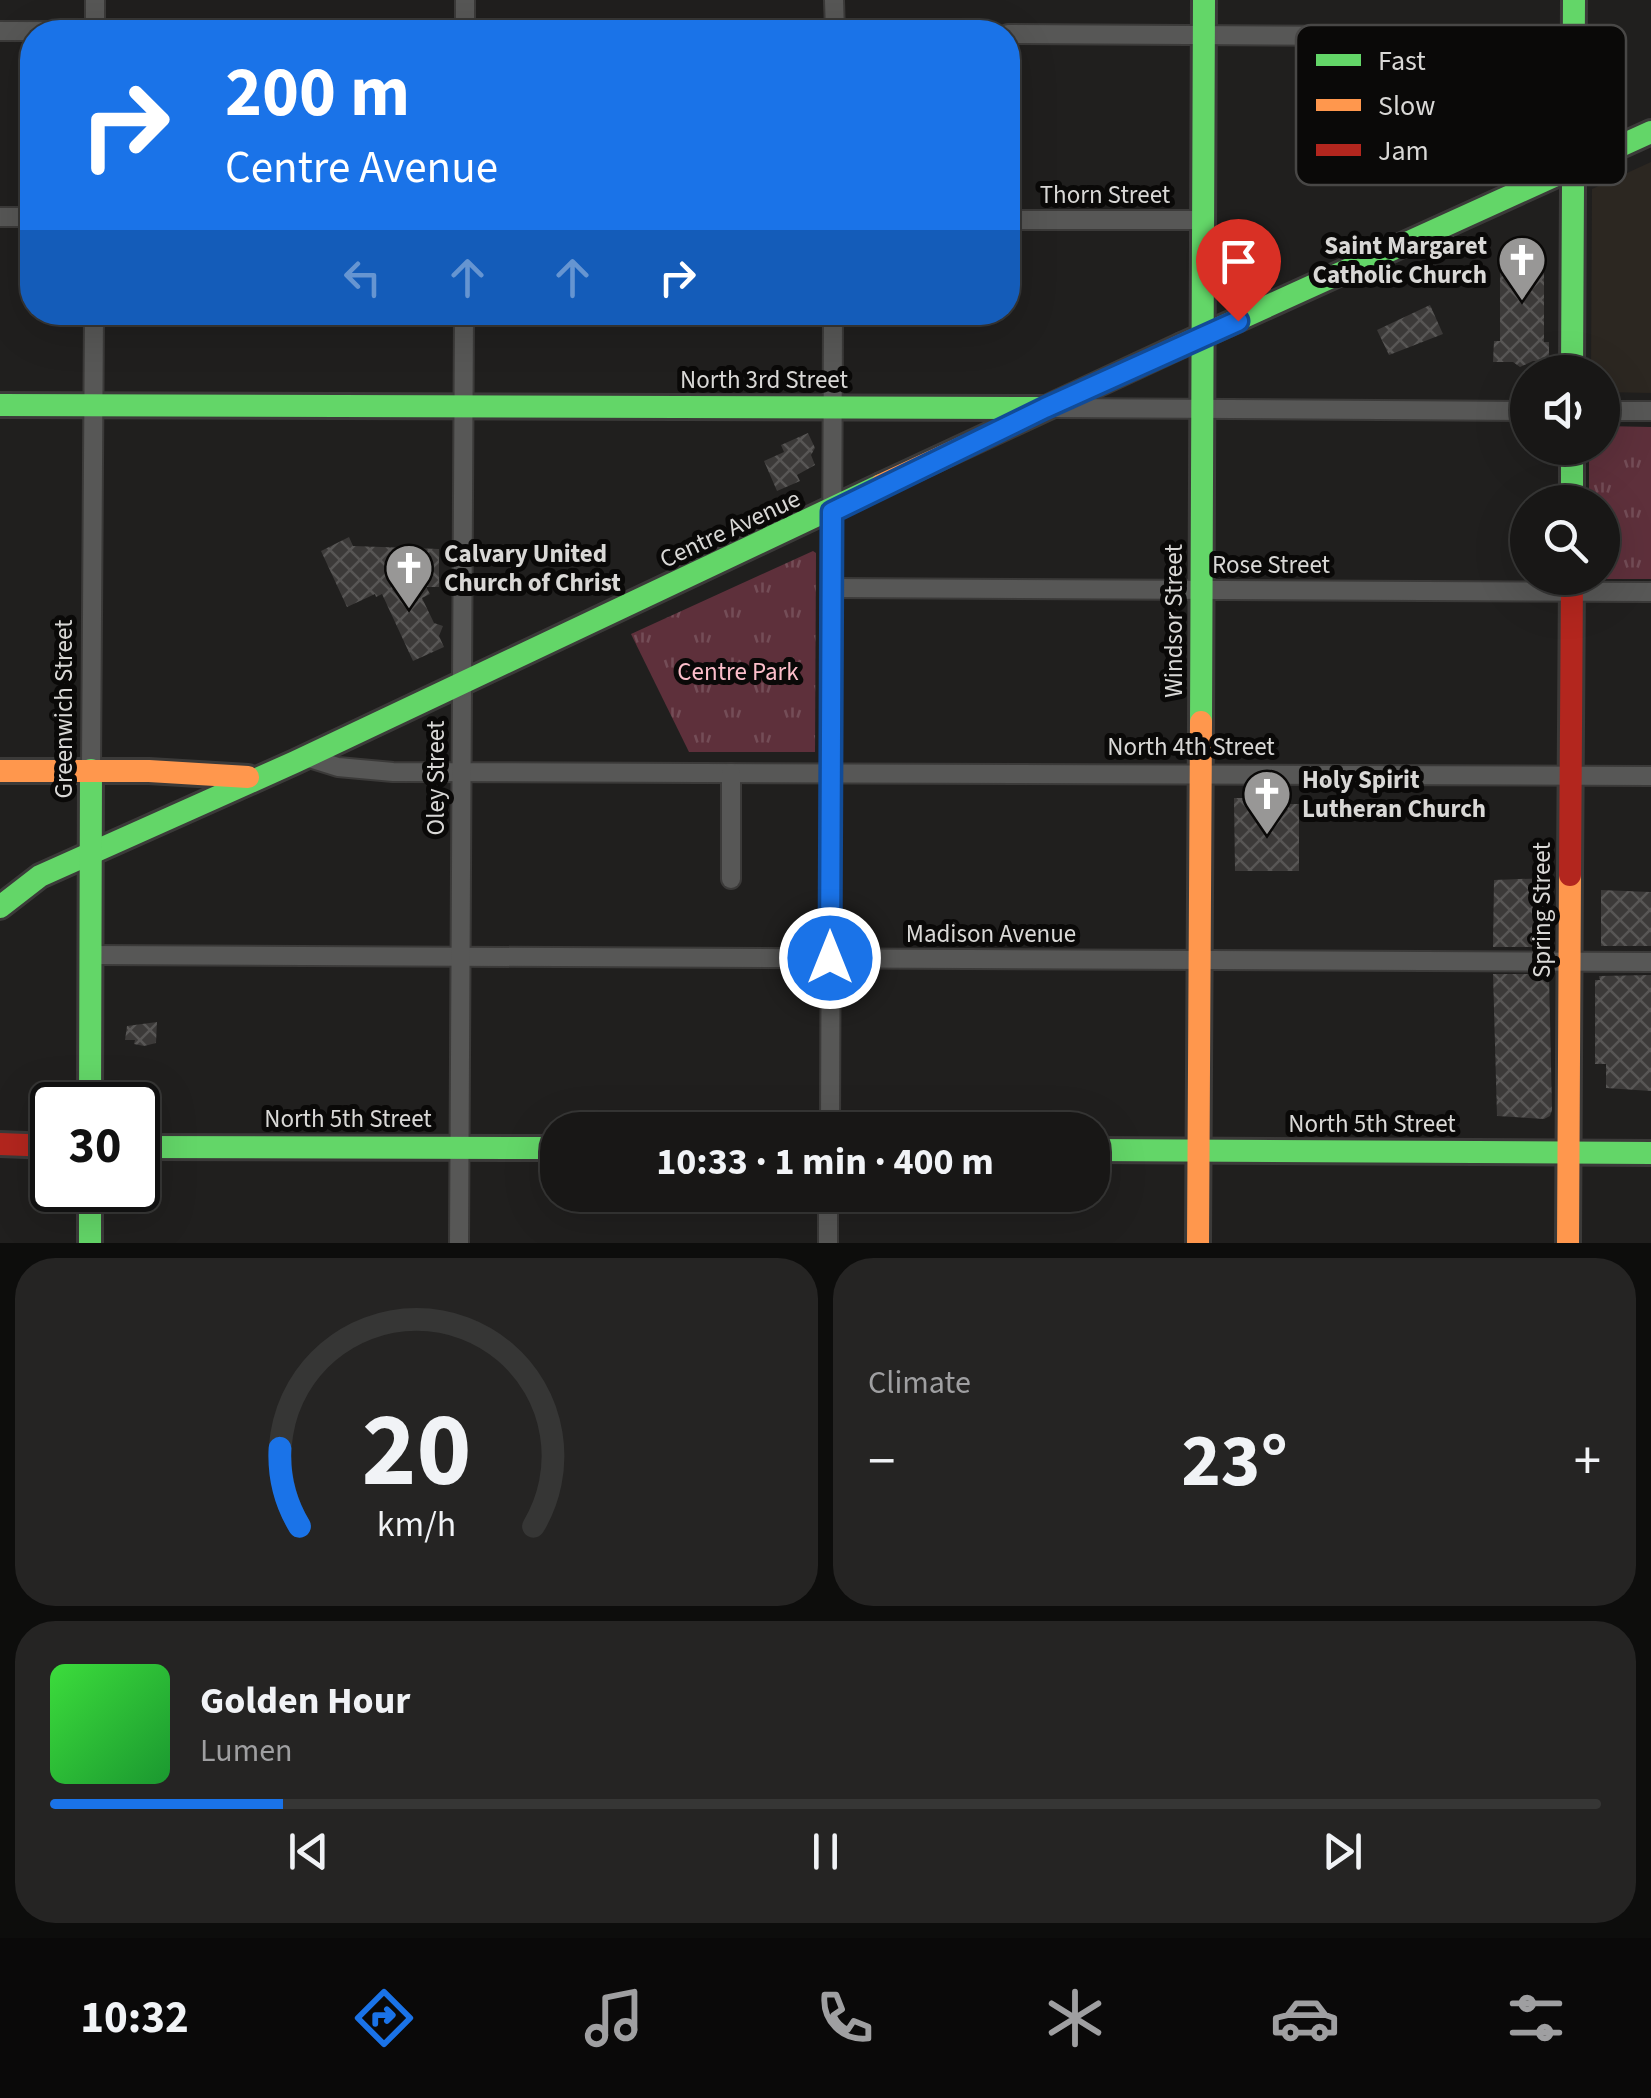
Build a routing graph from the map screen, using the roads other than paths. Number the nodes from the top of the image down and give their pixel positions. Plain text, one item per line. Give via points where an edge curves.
1 (1204, 0) edge
2 (1020, 34) edge
3 (1204, 35) junction
4 (1296, 35) edge
5 (1651, 132) edge
6 (1626, 144) edge
7 (1536, 185) edge
8 (1573, 185) edge
9 (1020, 220) edge
10 (1203, 220) junction
11 (94, 325) edge
12 (464, 325) edge
13 (833, 325) edge
14 (1202, 338) junction
15 (1572, 355) edge
16 (0, 405) edge
17 (93, 406) junction
18 (464, 407) junction
19 (833, 407) junction
20 (1045, 408) junction
21 (1202, 410) junction
22 (1510, 411) edge
23 (1620, 411) edge
24 (1651, 411) edge
25 (832, 512) junction
26 (1510, 585) edge
27 (832, 588) junction
28 (1620, 589) edge
29 (1202, 590) junction
30 (1651, 592) edge
31 (1572, 595) edge
32 (462, 684) junction
33 (306, 757) junction
34 (91, 770) junction
35 (0, 771) edge
36 (462, 772) junction
37 (731, 773) junction
38 (831, 773) junction
39 (1200, 774) junction
40 (1570, 776) junction
41 (1651, 776) edge
42 (254, 778) junction
43 (91, 854) junction
44 (731, 879) dead end
45 (0, 906) edge
46 (91, 955) junction
47 (460, 956) junction
48 (830, 958) junction
49 (1200, 962) junction
50 (1569, 962) junction
51 (1651, 962) edge
52 (90, 1082) edge
53 (830, 1112) edge
54 (0, 1144) edge
55 (30, 1145) edge
56 (160, 1146) edge
57 (459, 1147) junction
58 (540, 1148) edge
59 (1110, 1150) edge
60 (1198, 1151) junction
61 (1569, 1153) junction
62 (1651, 1153) edge
63 (90, 1212) edge
64 (828, 1212) edge
65 (90, 1243) edge
66 (459, 1243) edge
67 (828, 1243) edge
68 (1198, 1243) edge
69 (1568, 1243) edge

1 - 3 main road, Windsor Street
2 - 3 street
3 - 4 street
3 - 10 main road, Windsor Street
5 - 6 main road, Centre Avenue
7 - 14 main road, Centre Avenue
8 - 15 main road
9 - 10 street, Thorn Street
10 - 14 main road, Windsor Street
11 - 17 street, Greenwich Street
12 - 18 street, Oley Street
13 - 19 street
14 - 20 main road, Centre Avenue
14 - 21 main road, Windsor Street
16 - 17 main road, North 3rd Street
17 - 18 main road, North 3rd Street
17 - 34 street, Greenwich Street
18 - 19 main road, North 3rd Street
18 - 32 street, Oley Street
19 - 20 main road, North 3rd Street
19 - 25 street
20 - 21 street, North 3rd Street
20 - 25 main road, Centre Avenue
21 - 22 street, North 3rd Street
21 - 29 main road, Windsor Street
23 - 24 street
25 - 27 street
25 - 32 main road, Centre Avenue
26 - 29 street, Rose Street
27 - 29 street, Rose Street
27 - 38 street
28 - 30 street, Rose Street
29 - 39 main road, Windsor Street
31 - 40 main road, Spring Street
32 - 33 main road, Centre Avenue
32 - 36 street, Oley Street
33 - 36 street, North 4th Street via 338,767
33 - 42 main road, Centre Avenue
34 - 35 main road
34 - 42 main road
34 - 43 main road, Greenwich Street
36 - 37 street, North 4th Street
36 - 47 street, Oley Street
37 - 38 street, North 4th Street
37 - 44 street
38 - 39 street, North 4th Street
38 - 48 street
39 - 40 street, North 4th Street
39 - 49 main road, Windsor Street
40 - 41 street, North 4th Street
40 - 50 main road, Spring Street
42 - 43 main road, Centre Avenue
43 - 45 main road, Centre Avenue via 40,876
43 - 46 main road, Greenwich Street
46 - 47 street, Madison Avenue
46 - 52 main road, Greenwich Street
47 - 48 street, Madison Avenue
47 - 57 street, Oley Street
48 - 49 street, Madison Avenue
48 - 53 street
49 - 50 street, Madison Avenue
49 - 60 main road, Windsor Street
50 - 51 street, Madison Avenue
50 - 61 main road, Spring Street
54 - 55 main road
56 - 57 main road, North 5th Street
57 - 58 main road, North 5th Street
57 - 66 street, Oley Street
59 - 60 main road, North 5th Street
60 - 61 main road, North 5th Street
60 - 68 main road, Windsor Street
61 - 62 main road, North 5th Street
61 - 69 main road, Spring Street
63 - 65 main road
64 - 67 street

